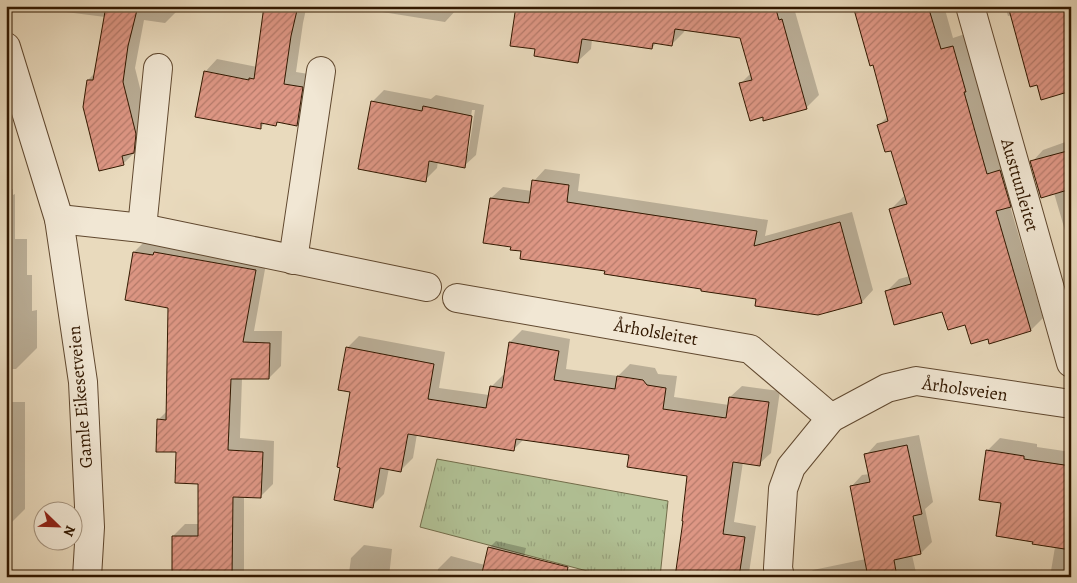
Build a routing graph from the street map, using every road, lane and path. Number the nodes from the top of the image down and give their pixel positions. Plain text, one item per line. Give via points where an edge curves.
1 (970, 6) edge
2 (6, 47) edge
3 (158, 68) dead end
4 (320, 71) dead end
5 (59, 219) junction
6 (142, 228) junction
7 (293, 260) junction
8 (427, 287) dead end
9 (457, 298) dead end
10 (1071, 363) edge
11 (1071, 404) edge
12 (831, 418) junction
13 (87, 577) edge
14 (780, 577) edge

1 - 10 street, Austtunleitet
2 - 5 street, Gamle Eikesetveien
3 - 6 street
4 - 7 street
5 - 6 street
5 - 13 street, Gamle Eikesetveien via 83,382 90,527
6 - 7 street
7 - 8 street
9 - 12 street, Årholsleitet via 750,349
11 - 12 street, Årholsveien via 916,381 887,388
12 - 14 street, Årholsveien via 791,467 783,489

